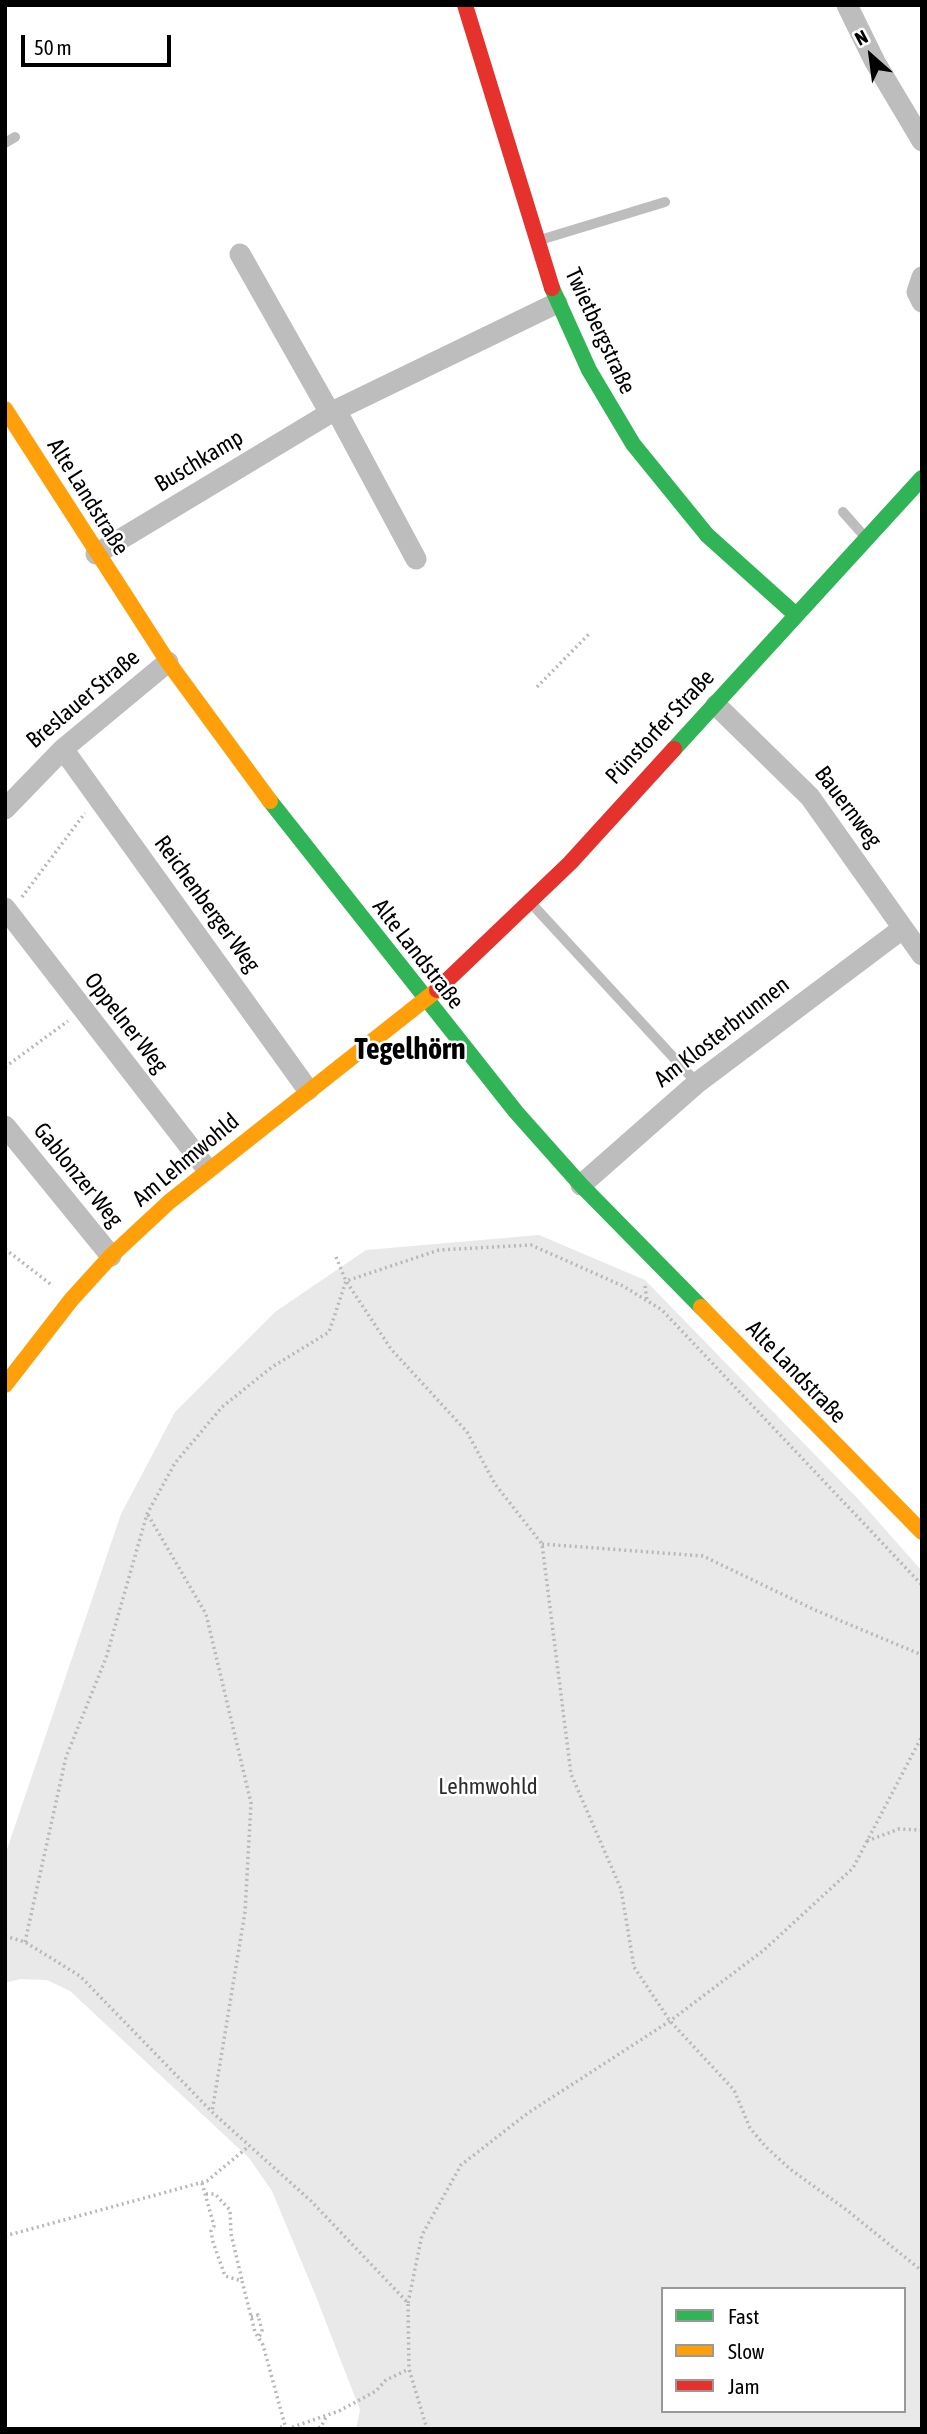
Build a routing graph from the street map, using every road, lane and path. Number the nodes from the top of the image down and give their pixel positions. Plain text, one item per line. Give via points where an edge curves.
1 (465, 5) edge
2 (847, 5) edge
3 (922, 141) edge
4 (665, 202) dead end
5 (537, 240) junction
6 (240, 254) dead end
7 (557, 303) junction
8 (5, 409) edge
9 (333, 412) junction
10 (922, 478) edge
11 (844, 512) dead end
12 (866, 538) junction
13 (96, 554) junction
14 (416, 559) dead end
15 (796, 615) junction
16 (589, 634) dead end
17 (168, 662) junction
18 (537, 687) dead end
19 (716, 705) junction
20 (63, 748) junction
21 (97, 798) junction
22 (5, 809) edge
23 (530, 902) junction
24 (12, 905) edge
25 (902, 929) junction
26 (922, 955) edge
27 (425, 1000) junction
28 (82, 1011) junction
29 (5, 1068) edge
30 (697, 1083) junction
31 (308, 1090) junction
32 (5, 1126) edge
33 (207, 1169) junction
34 (580, 1185) junction
35 (5, 1249) edge
36 (111, 1256) junction
37 (336, 1257) dead end
38 (346, 1282) junction
39 (71, 1300) junction
40 (5, 1385) edge
41 (913, 1509) edge
42 (147, 1514) junction
43 (922, 1532) edge
44 (542, 1544) junction
45 (922, 1585) edge
46 (922, 1655) edge
47 (922, 1736) edge
48 (922, 1829) edge
49 (867, 1841) junction
50 (5, 1936) edge
51 (25, 1942) junction
52 (670, 2021) junction
53 (212, 2112) junction
54 (249, 2146) junction
55 (202, 2183) junction
56 (205, 2194) junction
57 (5, 2236) edge
58 (922, 2271) edge
59 (242, 2281) junction
60 (408, 2303) junction
61 (251, 2317) junction
62 (259, 2337) junction
63 (409, 2369) junction
64 (326, 2417) junction
65 (286, 2428) edge
66 (275, 2429) edge
67 (313, 2429) edge
68 (427, 2429) edge

1 - 5 street, Twietbergstraße
2 - 3 street
4 - 5 lane
5 - 7 street, Twietbergstraße
6 - 9 street
7 - 9 street, Buschkamp
7 - 15 street, Twietbergstraße via 589,370 642,456 702,530
8 - 13 street, Alte Landstraße
9 - 13 street, Buschkamp
9 - 14 street
10 - 12 street, Pünstorfer Straße
11 - 12 lane
12 - 15 street, Pünstorfer Straße
13 - 17 street, Alte Landstraße
15 - 19 street, Pünstorfer Straße
16 - 18 path
17 - 20 street, Breslauer Straße
17 - 27 street, Alte Landstraße
19 - 23 street, Pünstorfer Straße
19 - 25 street, Bauernweg via 810,797
20 - 21 street, Reichenberger Weg
20 - 22 street, Breslauer Straße
21 - 24 path
21 - 31 street, Reichenberger Weg
23 - 27 street, Pünstorfer Straße
23 - 30 lane
24 - 28 street, Oppelner Weg
25 - 26 street, Bauernweg
25 - 30 street, Am Klosterbrunnen
27 - 31 street, Am Lehmwohld
27 - 34 street, Alte Landstraße via 512,1115
28 - 29 path
28 - 33 street, Oppelner Weg
30 - 34 street, Am Klosterbrunnen
31 - 33 street, Am Lehmwohld
32 - 36 street, Gablonzer Weg
33 - 36 street, Am Lehmwohld
34 - 41 street, Alte Landstraße
35 - 39 path
36 - 39 street, Am Lehmwohld
37 - 38 path
38 - 42 path via 329,1332 272,1367 222,1407 175,1462
38 - 44 path via 391,1349 467,1432 495,1484
38 - 45 path via 439,1250 531,1245 623,1286 662,1310
39 - 40 street, Am Lehmwohld
41 - 43 street, Alte Landstraße
42 - 51 path via 106,1658 66,1757
42 - 53 path via 206,1614 251,1804 246,1912
44 - 46 path via 703,1556
44 - 52 path via 571,1773 621,1889 634,1967
47 - 49 path
48 - 49 path via 899,1829
49 - 52 path via 853,1868 774,1941
50 - 51 path
51 - 53 path via 79,1976
52 - 58 path via 734,2090 750,2128 765,2146
52 - 60 path via 528,2113 461,2165 422,2235
53 - 54 path
54 - 55 path
54 - 60 path via 310,2201
55 - 56 path
55 - 57 path
56 - 59 path via 218,2196 230,2210
56 - 59 path via 225,2276
59 - 61 path
60 - 63 path
61 - 62 path
61 - 62 path via 258,2315
62 - 65 path
63 - 64 path
63 - 68 path
64 - 65 path
64 - 67 path via 321,2427
65 - 66 path

